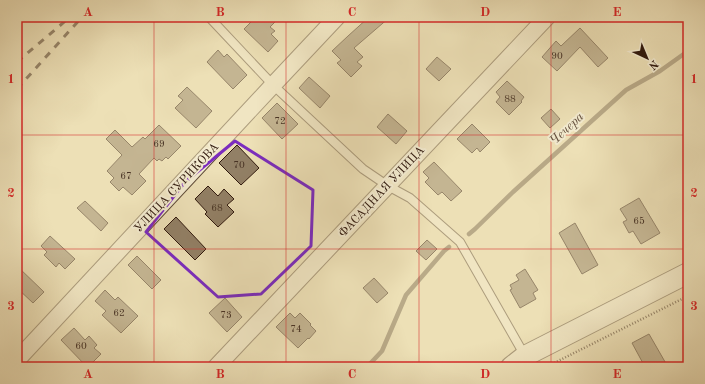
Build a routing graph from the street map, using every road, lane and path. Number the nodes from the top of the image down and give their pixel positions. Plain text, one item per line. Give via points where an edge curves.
1 (209, 17) edge
2 (337, 17) edge
3 (547, 17) edge
4 (272, 85) junction
5 (388, 186) junction
6 (688, 273) edge
7 (688, 296) edge
8 (17, 360) edge
9 (518, 362) edge
10 (216, 367) edge
11 (550, 367) edge

1 - 4 lane
2 - 4 street, УЛИЦА СУРИКОВА
3 - 5 street, ФАСАДНАЯ УЛИЦА
4 - 5 lane via 363,169
4 - 8 street, УЛИЦА СУРИКОВА
5 - 9 lane via 410,198 460,242
5 - 10 street, ФАСАДНАЯ УЛИЦА
6 - 9 street
7 - 11 path

